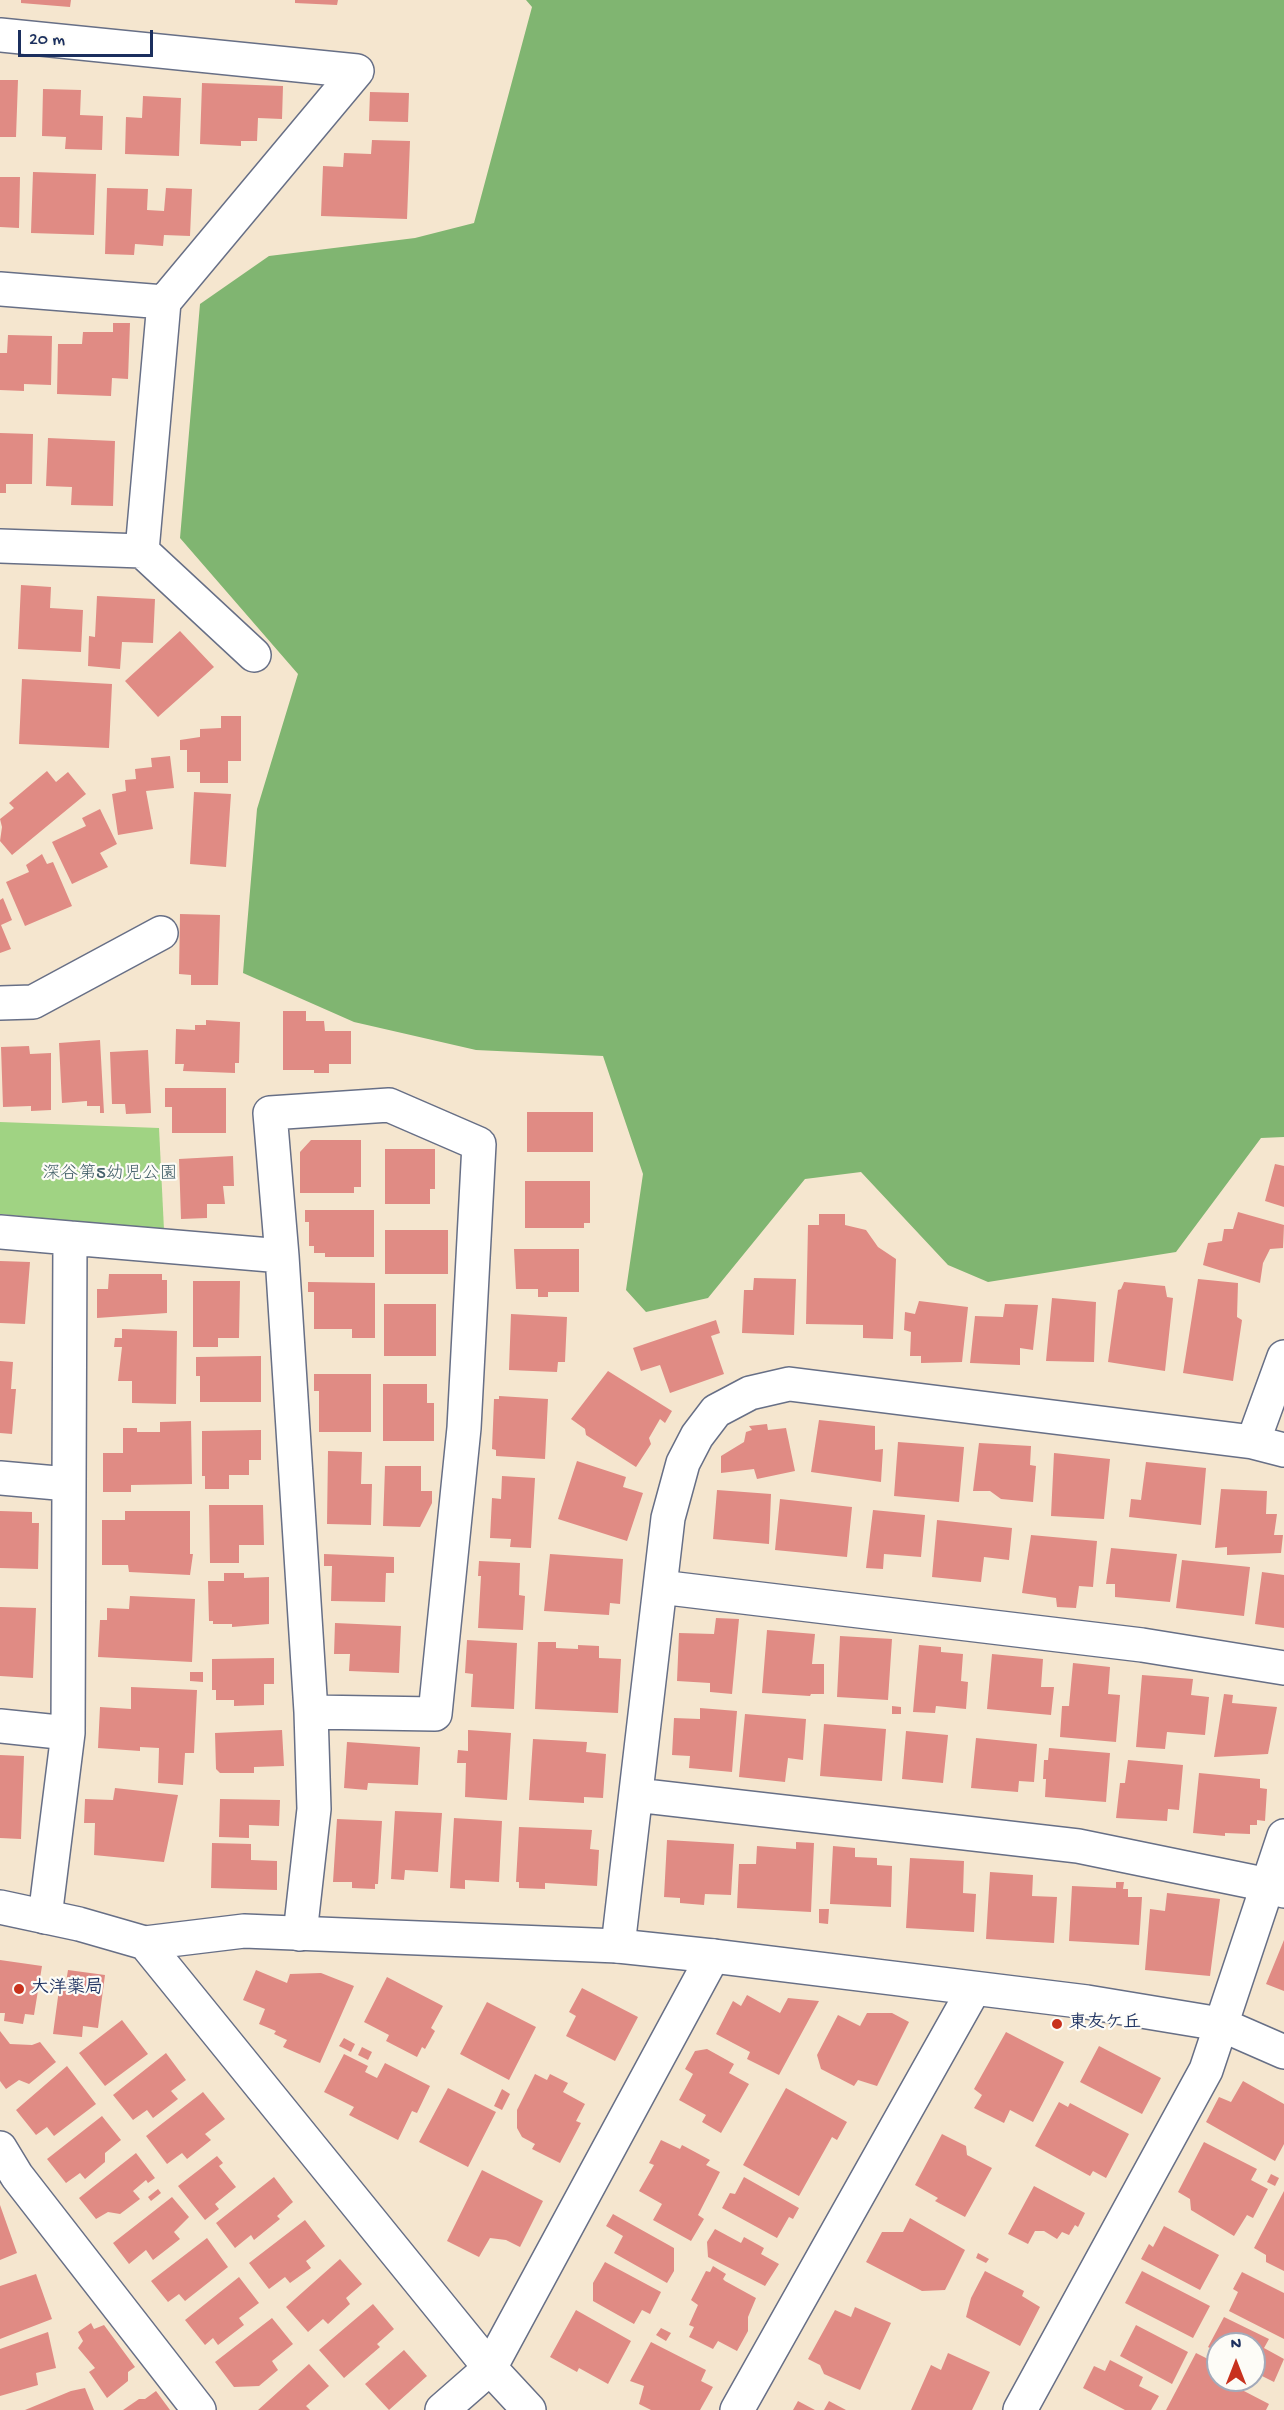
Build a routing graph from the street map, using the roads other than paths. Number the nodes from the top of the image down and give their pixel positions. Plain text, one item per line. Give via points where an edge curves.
1 (0, 35) edge
2 (0, 289) edge
3 (164, 302) junction
4 (0, 546) edge
5 (142, 550) junction
6 (254, 655) dead end
7 (161, 933) dead end
8 (0, 1003) edge
9 (0, 1232) edge
10 (70, 1238) junction
11 (282, 1256) junction
12 (1284, 1357) edge
13 (1253, 1442) junction
14 (1284, 1450) edge
15 (0, 1478) edge
16 (68, 1484) junction
17 (660, 1587) junction
18 (1284, 1668) edge
19 (311, 1712) junction
20 (0, 1726) edge
21 (68, 1733) junction
22 (636, 1795) junction
23 (1284, 1836) edge
24 (1276, 1888) edge
25 (0, 1907) edge
26 (45, 1917) junction
27 (300, 1934) junction
28 (145, 1942) junction
29 (618, 1946) junction
30 (713, 1956) junction
31 (974, 1989) junction
32 (1220, 2024) junction
33 (1284, 2052) edge
34 (0, 2148) edge
35 (490, 2368) junction
36 (199, 2410) edge
37 (442, 2410) edge
38 (529, 2410) edge
39 (737, 2410) edge
40 (1020, 2410) edge

1 - 3 street via 357,71
2 - 3 street
3 - 5 street
4 - 5 street
5 - 6 street
7 - 8 street via 33,1002
9 - 10 street
10 - 11 street
10 - 16 street
11 - 19 street
11 - 19 street via 270,1113 389,1105 479,1144 464,1428 435,1714
12 - 13 street
13 - 14 street
13 - 17 street via 789,1384 750,1392 716,1411 684,1462 668,1518
15 - 16 street
16 - 21 street
17 - 18 street via 1142,1645
17 - 22 street
19 - 27 street via 314,1809
20 - 21 street
21 - 26 street
22 - 24 street via 1078,1845
22 - 29 street
23 - 24 street
24 - 32 street
25 - 26 street
26 - 28 street
27 - 28 street via 244,1931
27 - 29 street
28 - 35 street
29 - 30 street
30 - 31 street
30 - 35 street
31 - 32 street via 1087,2002
31 - 39 street
32 - 33 street
32 - 40 street via 1206,2070
34 - 36 street via 17,2176
35 - 37 street
35 - 38 street

